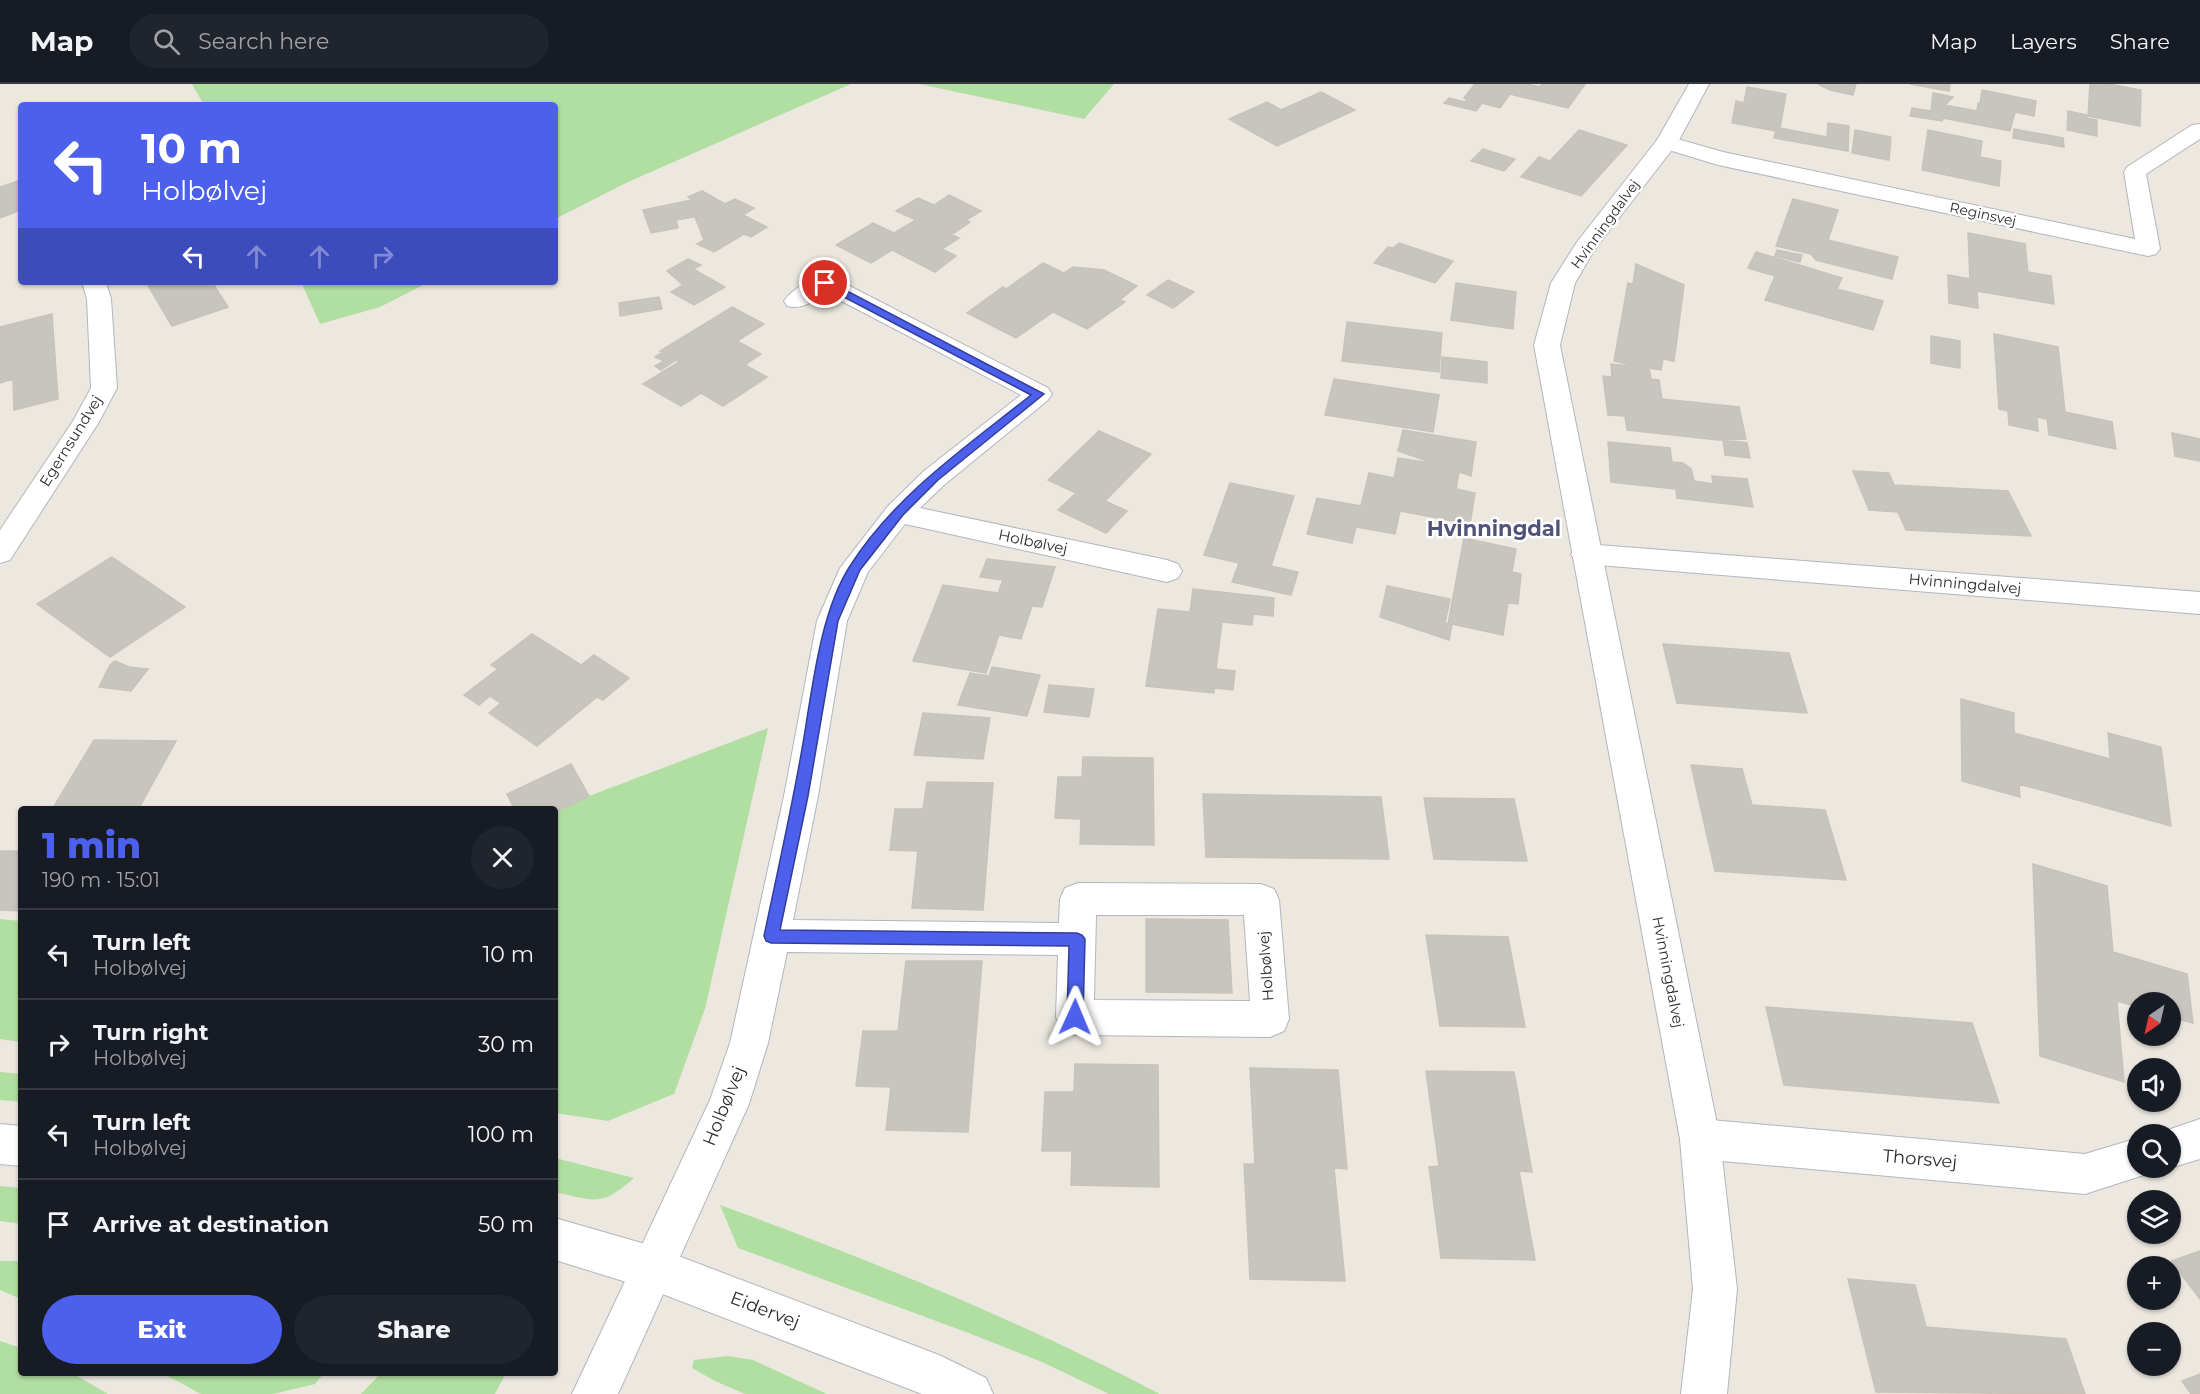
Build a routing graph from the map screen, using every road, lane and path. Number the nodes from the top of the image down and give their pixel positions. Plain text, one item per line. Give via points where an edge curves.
1 (1699, 84) edge
2 (2200, 130) edge
3 (1667, 142) junction
4 (95, 285) edge
5 (796, 301) dead end
6 (898, 513) junction
7 (0, 553) edge
8 (1586, 554) junction
9 (1167, 571) dead end
10 (2200, 603) edge
11 (771, 936) junction
12 (1077, 939) junction
13 (1700, 1139) junction
14 (2200, 1139) edge
15 (0, 1144) edge
16 (2181, 1145) edge
17 (18, 1146) edge
18 (2127, 1161) edge
19 (558, 1240) edge
20 (652, 1268) junction
21 (595, 1394) edge
22 (970, 1394) edge
23 (1704, 1394) edge

1 - 3 street, Hvinningdalvej
2 - 3 street, Reginsvej via 2135,172 2148,249 1718,158
3 - 8 street, Hvinningdalvej via 1568,274 1548,345
4 - 7 street, Egernsundvej via 104,388
5 - 6 street, Holbølvej via 825,283 1039,394 934,478
6 - 9 street, Holbølvej
6 - 11 street, Holbølvej via 855,568 832,621
8 - 10 street, Hvinningdalvej
8 - 13 street, Hvinningdalvej
11 - 12 street
11 - 20 street, Holbølvej via 749,1043 729,1104
12 - 12 street, Holbølvej via 1075,1017 1270,1019 1261,900 1078,899
13 - 18 street, Thorsvej via 2085,1174
13 - 23 street, Hvinningdalvej via 1715,1289
14 - 16 street
15 - 17 street
19 - 20 street, Eidervej
20 - 21 street, Holbølvej
20 - 22 street, Eidervej via 939,1378

